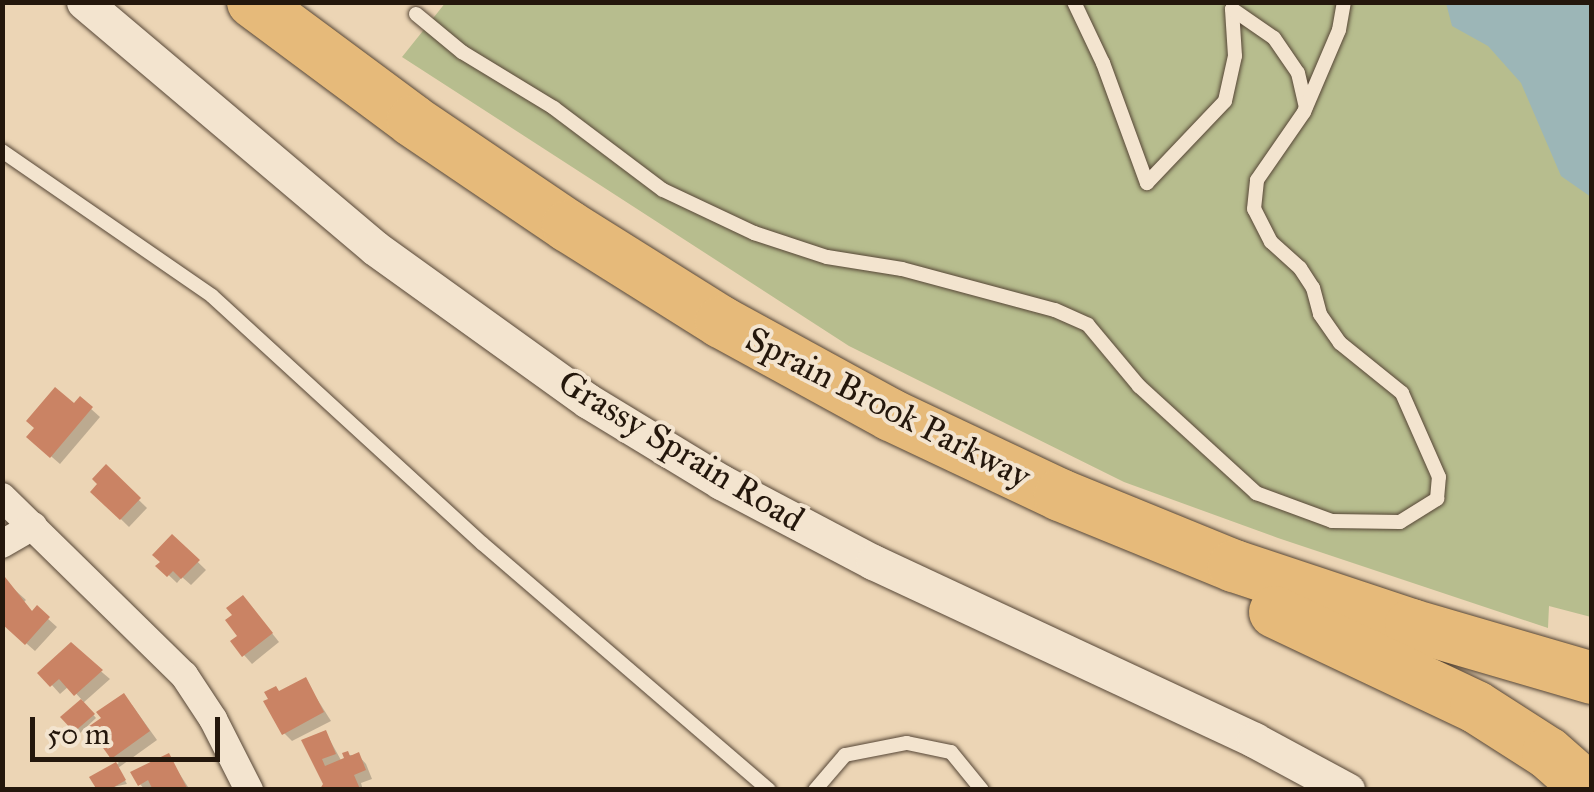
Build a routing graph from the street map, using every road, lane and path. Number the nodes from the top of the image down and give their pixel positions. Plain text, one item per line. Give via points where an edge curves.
1 (84, 2) edge
2 (252, 2) edge
3 (1074, 2) edge
4 (1344, 2) edge
5 (1228, 6) edge
6 (416, 14) dead end
7 (1306, 108) junction
8 (2, 151) edge
9 (891, 415) junction
10 (2, 497) edge
11 (33, 526) junction
12 (2, 544) edge
13 (1592, 678) edge
14 (249, 790) edge
15 (769, 790) edge
16 (816, 790) edge
17 (982, 790) edge
18 (1347, 790) edge
19 (1590, 790) edge

1 - 18 street, Grassy Sprain Road via 375,248 588,401 721,482 873,562
2 - 9 highway, Sprain Brook Parkway via 568,226 721,322
3 - 5 lane via 1104,63 1147,183 1225,101 1235,56
4 - 7 lane
5 - 7 lane via 1274,38 1298,72
6 - 7 lane via 664,190 754,233 827,258 902,269 1055,310 1088,325 1139,386 1256,492 1332,522 1400,522 1436,499 1439,476 1402,393 1340,343 1320,314 1313,288 1271,242 1254,209 1257,180
8 - 15 lane via 212,296 484,544
9 - 13 highway, Sprain Brook Parkway via 1060,495 1234,566
9 - 19 highway via 1145,557 1462,700 1525,737
10 - 11 street
11 - 12 street
11 - 14 street via 184,675
16 - 17 lane via 846,755 907,743 951,752

